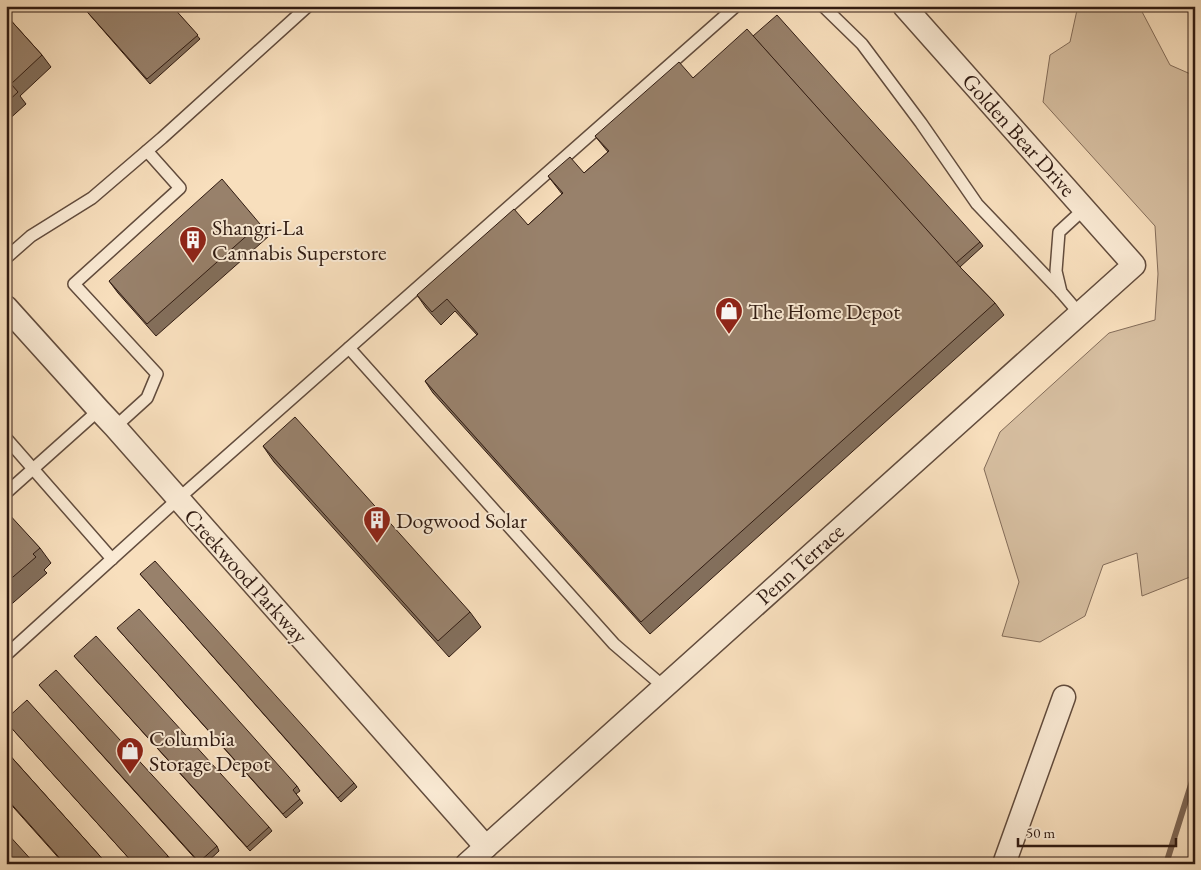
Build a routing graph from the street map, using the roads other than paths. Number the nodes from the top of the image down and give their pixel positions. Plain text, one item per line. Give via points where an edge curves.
1 (308, 6) edge
2 (736, 6) edge
3 (823, 6) edge
4 (904, 6) edge
5 (147, 151) junction
6 (1084, 209) junction
7 (6, 258) edge
8 (1134, 265) joint
9 (1061, 292) junction
10 (6, 307) edge
11 (1079, 313) junction
12 (349, 348) junction
13 (99, 410) junction
14 (115, 427) junction
15 (6, 438) edge
16 (34, 468) junction
17 (6, 493) edge
18 (178, 499) junction
19 (112, 559) junction
20 (6, 655) edge
21 (664, 687) junction
22 (1064, 698) dead end
23 (486, 847) junction
24 (467, 864) edge
25 (1004, 864) edge

1 - 5 lane
2 - 12 lane
3 - 9 lane via 862,44 921,122 976,204
4 - 6 street, Golden Bear Drive
5 - 7 lane via 92,198 31,236
5 - 14 lane via 180,188 74,284 157,374 147,398
6 - 8 street, Golden Bear Drive
6 - 9 lane via 1059,232 1056,271
8 - 11 street, Penn Terrace
9 - 11 lane
10 - 13 street, Creekwood Parkway
11 - 21 street, Penn Terrace
12 - 18 lane
12 - 21 lane via 614,644
13 - 14 street, Creekwood Parkway
13 - 16 lane
14 - 18 street, Creekwood Parkway
15 - 16 lane
16 - 17 lane
16 - 19 lane
18 - 19 lane
18 - 23 street, Creekwood Parkway
19 - 20 lane
21 - 23 street, Penn Terrace
22 - 25 street
23 - 24 street, Penn Terrace

